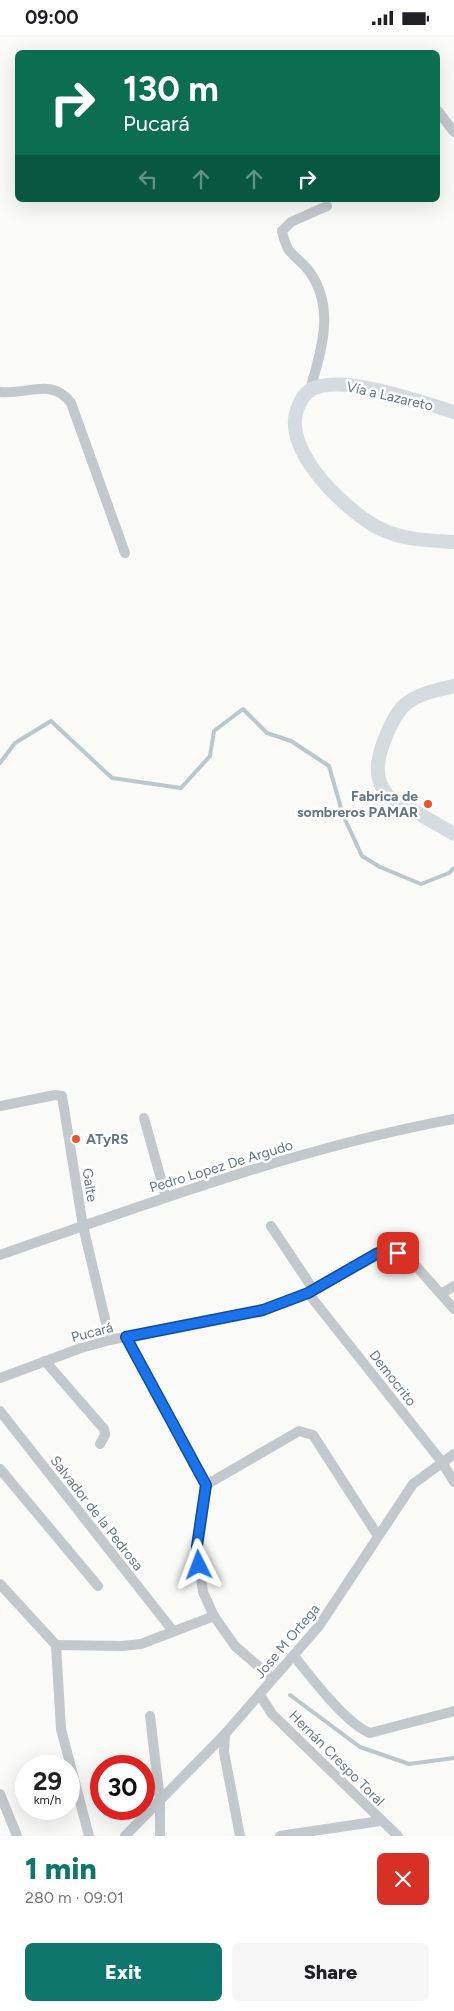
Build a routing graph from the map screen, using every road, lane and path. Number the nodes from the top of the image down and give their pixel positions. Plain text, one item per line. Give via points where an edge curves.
1 (440, 114) edge
2 (454, 132) edge
3 (327, 206) dead end
4 (310, 390) junction
5 (0, 392) edge
6 (454, 412) edge
7 (454, 542) edge
8 (125, 553) dead end
9 (454, 686) edge
10 (454, 834) edge
11 (0, 1106) edge
12 (144, 1117) dead end
13 (454, 1119) edge
14 (166, 1197) junction
15 (83, 1226) junction
16 (271, 1226) dead end
17 (0, 1255) edge
18 (454, 1285) edge
19 (311, 1291) junction
20 (441, 1294) junction
21 (454, 1309) edge
22 (126, 1337) junction
23 (110, 1340) junction
24 (45, 1361) junction
25 (0, 1378) edge
26 (0, 1411) edge
27 (100, 1444) dead end
28 (454, 1454) edge
29 (442, 1462) junction
30 (0, 1469) edge
31 (454, 1482) edge
32 (206, 1485) junction
33 (378, 1536) junction
34 (1, 1586) edge
35 (98, 1586) dead end
36 (214, 1616) junction
37 (173, 1631) junction
38 (56, 1645) junction
39 (294, 1655) junction
40 (272, 1678) junction
41 (260, 1695) junction
42 (454, 1711) edge
43 (150, 1716) dead end
44 (225, 1734) junction
45 (0, 1794) edge
46 (160, 1800) junction
47 (380, 1821) junction
48 (17, 1836) edge
49 (89, 1836) edge
50 (125, 1836) edge
51 (160, 1836) edge
52 (240, 1836) edge
53 (280, 1836) edge
54 (398, 1836) edge

1 - 2 street
3 - 4 street via 296,219 282,231 292,257 306,267 314,279 325,307 323,335
4 - 6 street, Vía a Lazareto via 339,384 416,400
4 - 7 street via 295,413 295,425 306,458 326,487 365,520 390,533 406,539
5 - 8 street via 52,389 64,393 71,403
9 - 10 street via 425,693 406,703 382,745 378,765 382,789 388,796
11 - 15 street, Galte via 62,1096
12 - 14 street
13 - 14 street, Pedro Lopez De Argudo via 281,1159
14 - 15 street, Pedro Lopez De Argudo
15 - 17 street, Pedro Lopez De Argudo
15 - 23 street, Galte
16 - 19 street, Democrito
18 - 20 street
19 - 20 street, Pucará via 387,1250 408,1257
19 - 22 street, Pucará via 263,1310
19 - 29 street, Democrito
20 - 21 street, Pucará
22 - 23 street, Pucará
22 - 32 street
23 - 24 street, Pucará
24 - 25 street, Pucará
24 - 27 street via 104,1429 106,1435
26 - 37 street, Salvador de la Pedrosa
28 - 29 street, Jose M Ortega
29 - 31 street, Democrito
29 - 33 street, Jose M Ortega via 413,1484
30 - 35 street
32 - 33 street via 299,1431 305,1431 313,1435
32 - 36 street via 197,1546 203,1592
33 - 39 street, Jose M Ortega via 319,1626
34 - 38 street
36 - 37 street
36 - 40 street via 235,1646
37 - 38 street via 141,1644
38 - 49 street via 62,1729
39 - 40 street, Jose M Ortega
39 - 42 street via 322,1691 360,1729 370,1733
40 - 41 street, Jose M Ortega
41 - 44 street, Jose M Ortega
41 - 47 street, Hernán Crespo Toral via 272,1714
43 - 46 street
44 - 46 street, Jose M Ortega
44 - 52 street via 224,1752
45 - 48 street
46 - 50 street, Jose M Ortega
46 - 51 street
47 - 53 street
47 - 54 street, Hernán Crespo Toral

